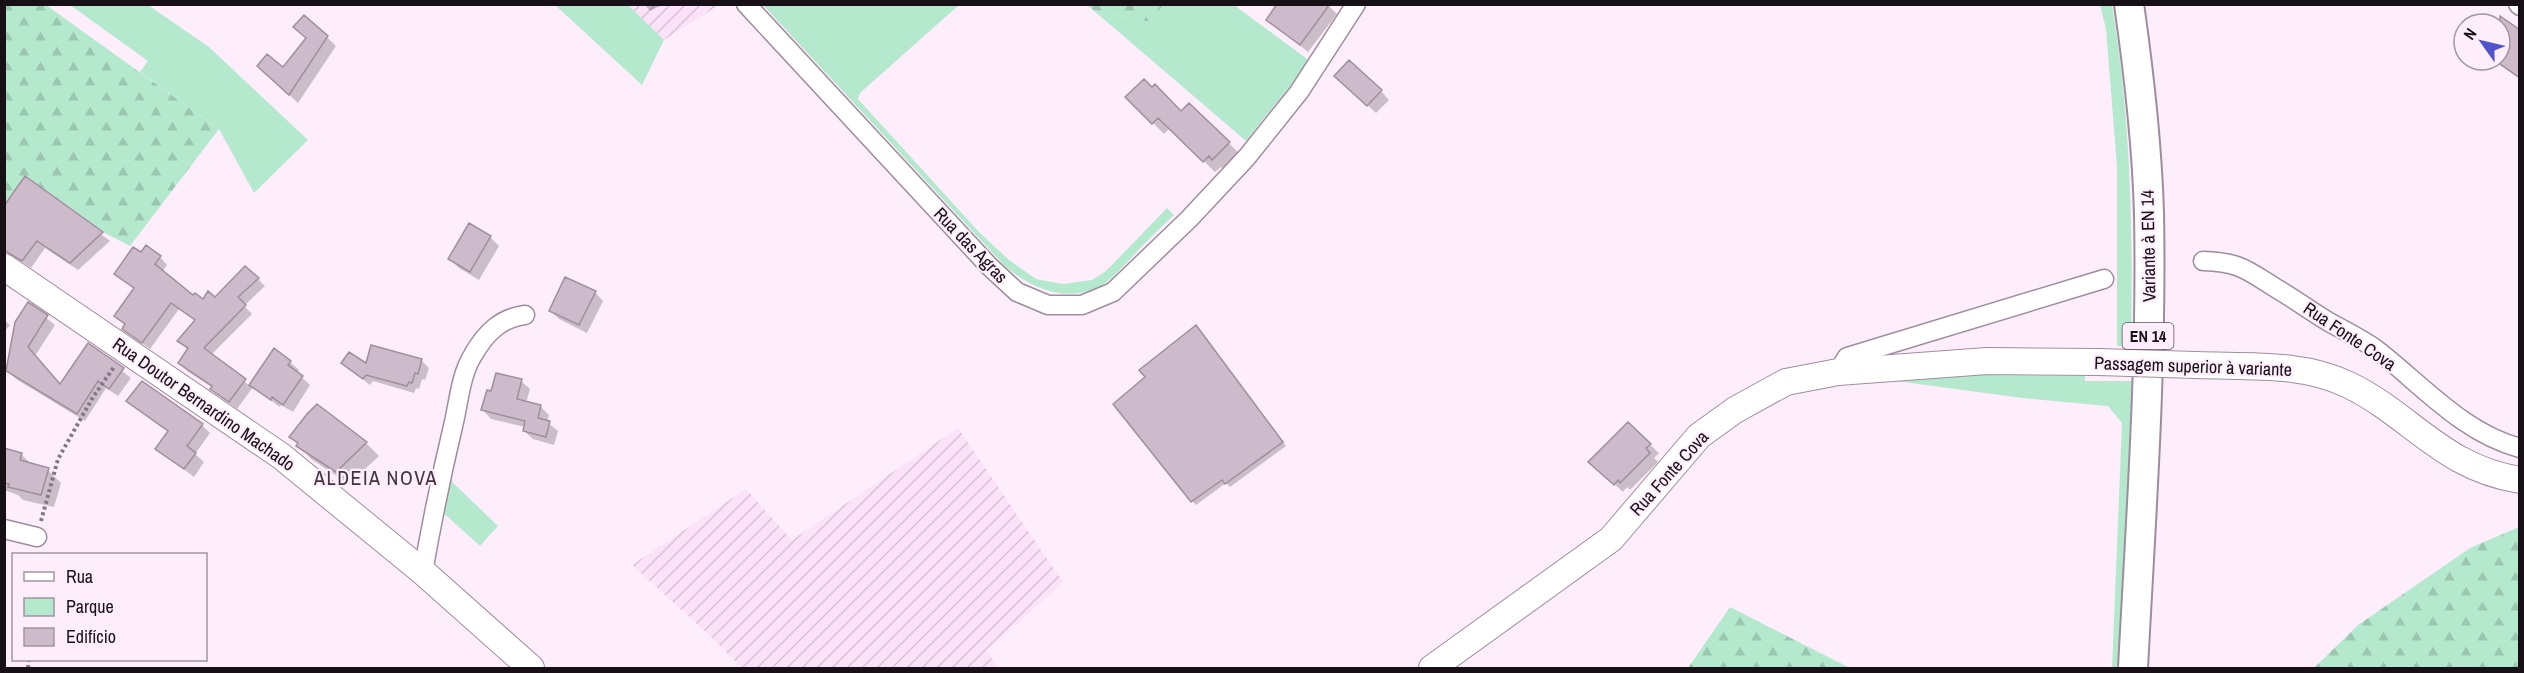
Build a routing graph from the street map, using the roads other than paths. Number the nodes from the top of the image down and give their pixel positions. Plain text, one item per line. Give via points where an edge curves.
1 (746, 4) edge
2 (1356, 4) edge
3 (2129, 4) edge
4 (2203, 261) dead end
5 (4, 267) edge
6 (2104, 279) dead end
7 (525, 315) dead end
8 (1838, 372) junction
9 (2520, 448) edge
10 (2520, 480) edge
11 (4, 529) edge
12 (37, 537) road end
13 (423, 572) junction
14 (531, 669) edge
15 (1432, 669) edge
16 (2133, 669) edge

1 - 2 street, Rua das Agras via 1017,292 1048,304 1082,305 1113,292 1247,157 1299,92
3 - 16 main road, Variante à EN 14 / EN 14 via 2140,84 2149,212 2145,430
4 - 9 street, Rua Fonte Cova via 2228,261 2253,273 2375,349 2443,406 2499,443
5 - 13 street, Rua Doutor Bernardino Machado via 281,456
6 - 8 street via 1847,357
7 - 13 street via 510,317 494,327 472,356 455,415
8 - 10 street, Passagem superior à variante, bridge via 1987,361 2302,369 2325,375 2372,398 2461,461
8 - 15 street, Rua Fonte Cova via 1786,382 1735,410 1699,436 1611,538
11 - 12 street
13 - 14 street, Rua Doutor Bernardino Machado

